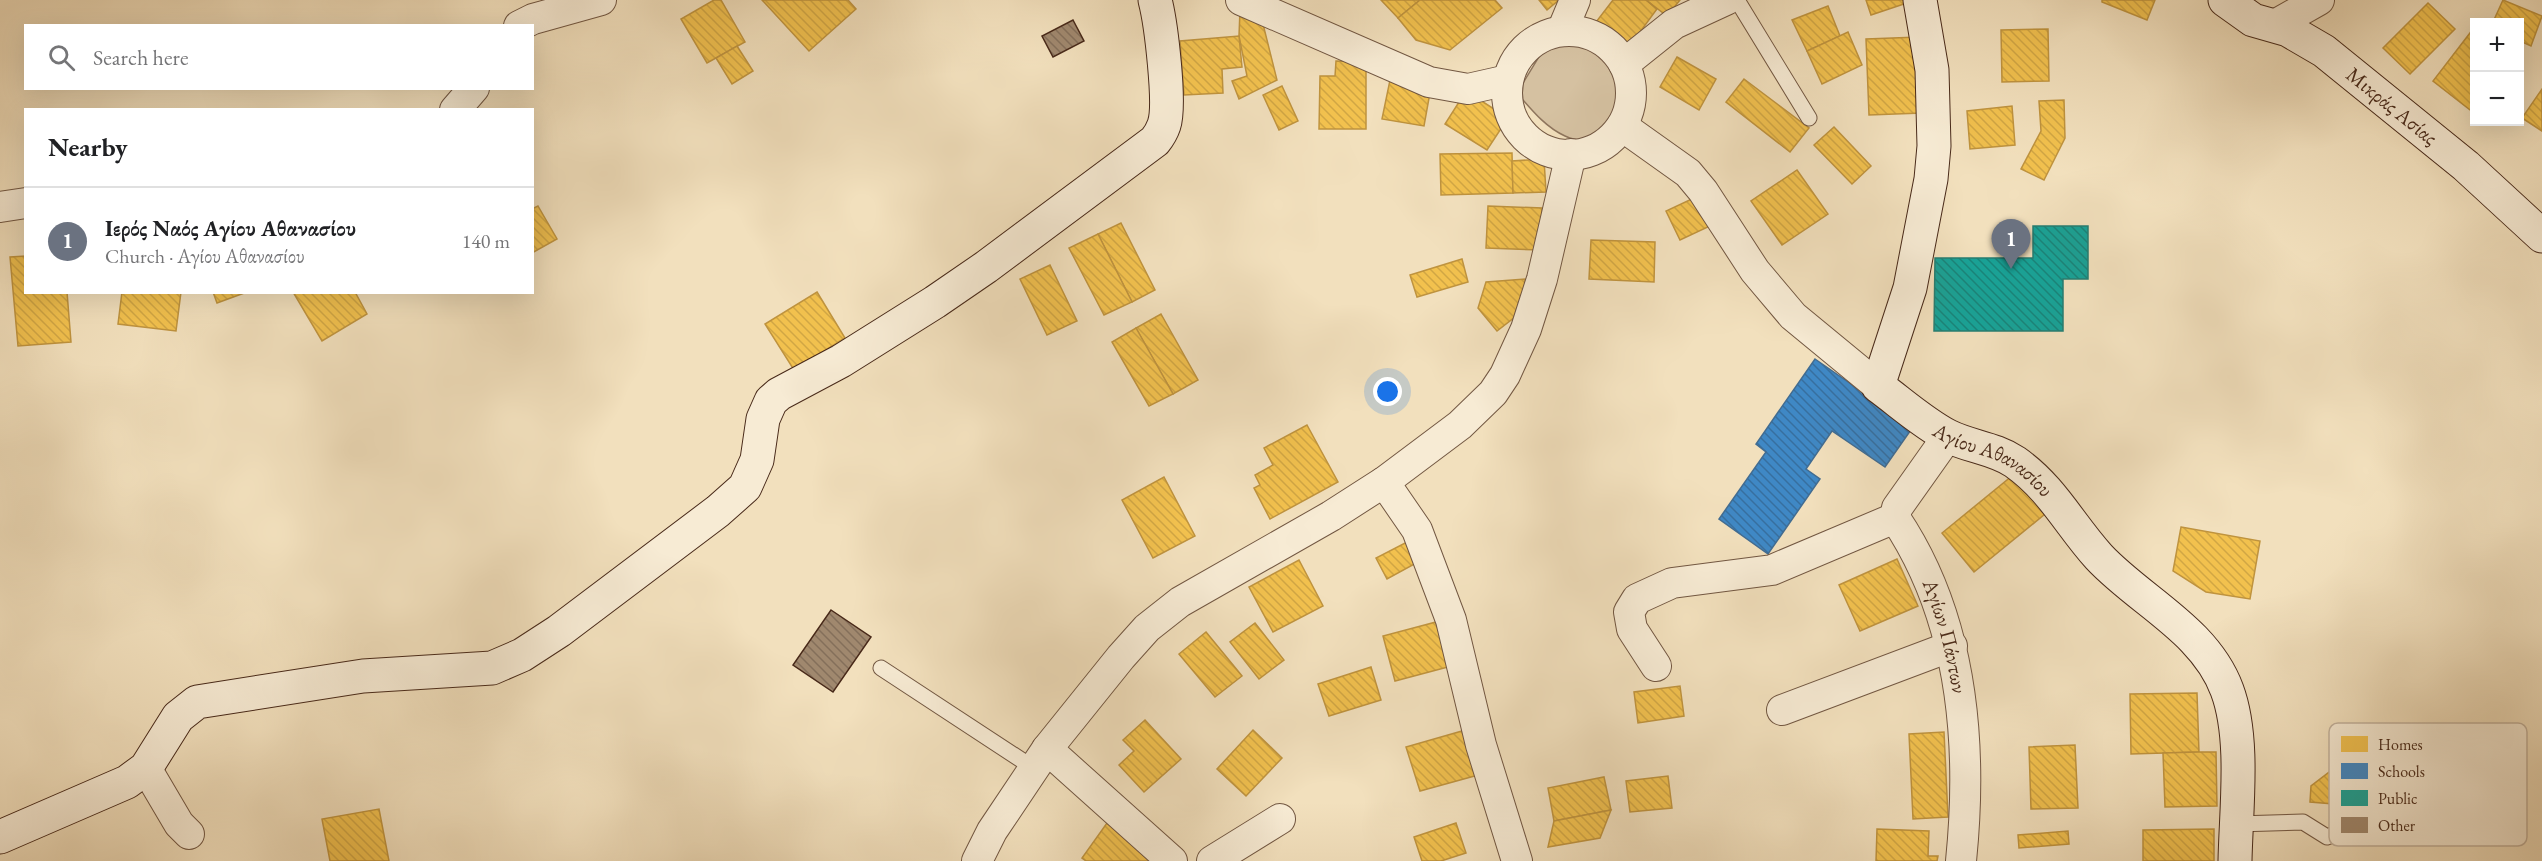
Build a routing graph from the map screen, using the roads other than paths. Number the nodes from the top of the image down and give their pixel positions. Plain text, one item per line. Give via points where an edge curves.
1 (599, 0) edge
2 (1155, 0) edge
3 (1241, 0) edge
4 (1575, 0) edge
5 (1726, 0) edge
6 (1737, 0) edge
7 (1920, 0) edge
8 (2225, 0) edge
9 (2319, 0) edge
10 (523, 24) edge
11 (2273, 26) junction
12 (1562, 32) junction
13 (1624, 64) junction
14 (1508, 80) junction
15 (472, 90) edge
16 (457, 108) edge
17 (1809, 118) dead end
18 (1622, 126) junction
19 (1571, 154) junction
20 (24, 203) edge
21 (0, 207) edge
22 (2542, 236) edge
23 (1878, 386) junction
24 (1948, 436) junction
25 (1384, 482) junction
26 (1895, 518) junction
27 (1952, 646) junction
28 (1656, 666) dead end
29 (881, 668) dead end
30 (1782, 710) dead end
31 (1041, 759) junction
32 (146, 768) junction
33 (1280, 819) dead end
34 (2236, 824) junction
35 (189, 834) dead end
36 (2329, 836) edge
37 (0, 837) edge
38 (977, 861) edge
39 (1172, 861) edge
40 (1212, 861) edge
41 (1517, 861) edge
42 (1961, 861) edge
43 (2235, 861) edge

1 - 10 street
2 - 32 street via 1166,107 1165,124 1159,136 935,302 841,361 779,394 771,401 764,419 753,473 745,487 718,511 522,655 492,668 363,676 197,702 178,717
3 - 14 street via 1429,82 1468,89
4 - 12 street
5 - 13 street via 1674,24
6 - 17 lane
7 - 23 street via 1932,79 1931,179 1910,288
8 - 11 street, Μικράς Ασίας via 2253,20
9 - 11 street
11 - 22 street, Μικράς Ασίας via 2288,30 2324,51 2466,166
12 - 13 street via 1578,32 1602,40
12 - 14 street via 1540,38 1528,47
13 - 18 street via 1631,90
14 - 19 street via 1509,108 1522,132 1544,149
15 - 16 street
18 - 19 street via 1598,147
18 - 23 street, Αγίου Αθανασίου via 1688,173 1755,271 1793,316
19 - 25 street via 1542,279 1526,329 1505,375 1470,417
20 - 21 street
23 - 24 street, Αγίου Αθανασίου
24 - 26 street via 1897,508
24 - 34 street, Αγίου Αθανασίου via 2007,457 2040,482 2119,578 2186,631 2213,662 2228,692 2235,731
25 - 31 street via 1161,616 1120,657
25 - 41 street via 1417,530 1448,611 1481,745
26 - 27 street, Αγίων Πάντων via 1936,597
26 - 28 street via 1772,570 1672,583 1637,599 1629,612 1632,629
27 - 30 street
27 - 42 street, Αγίων Πάντων via 1967,777
29 - 31 lane
31 - 38 street via 992,831
31 - 39 street
32 - 35 street
32 - 37 street via 127,782
33 - 40 street
34 - 36 lane via 2303,822
34 - 43 street, Αγίου Αθανασίου

